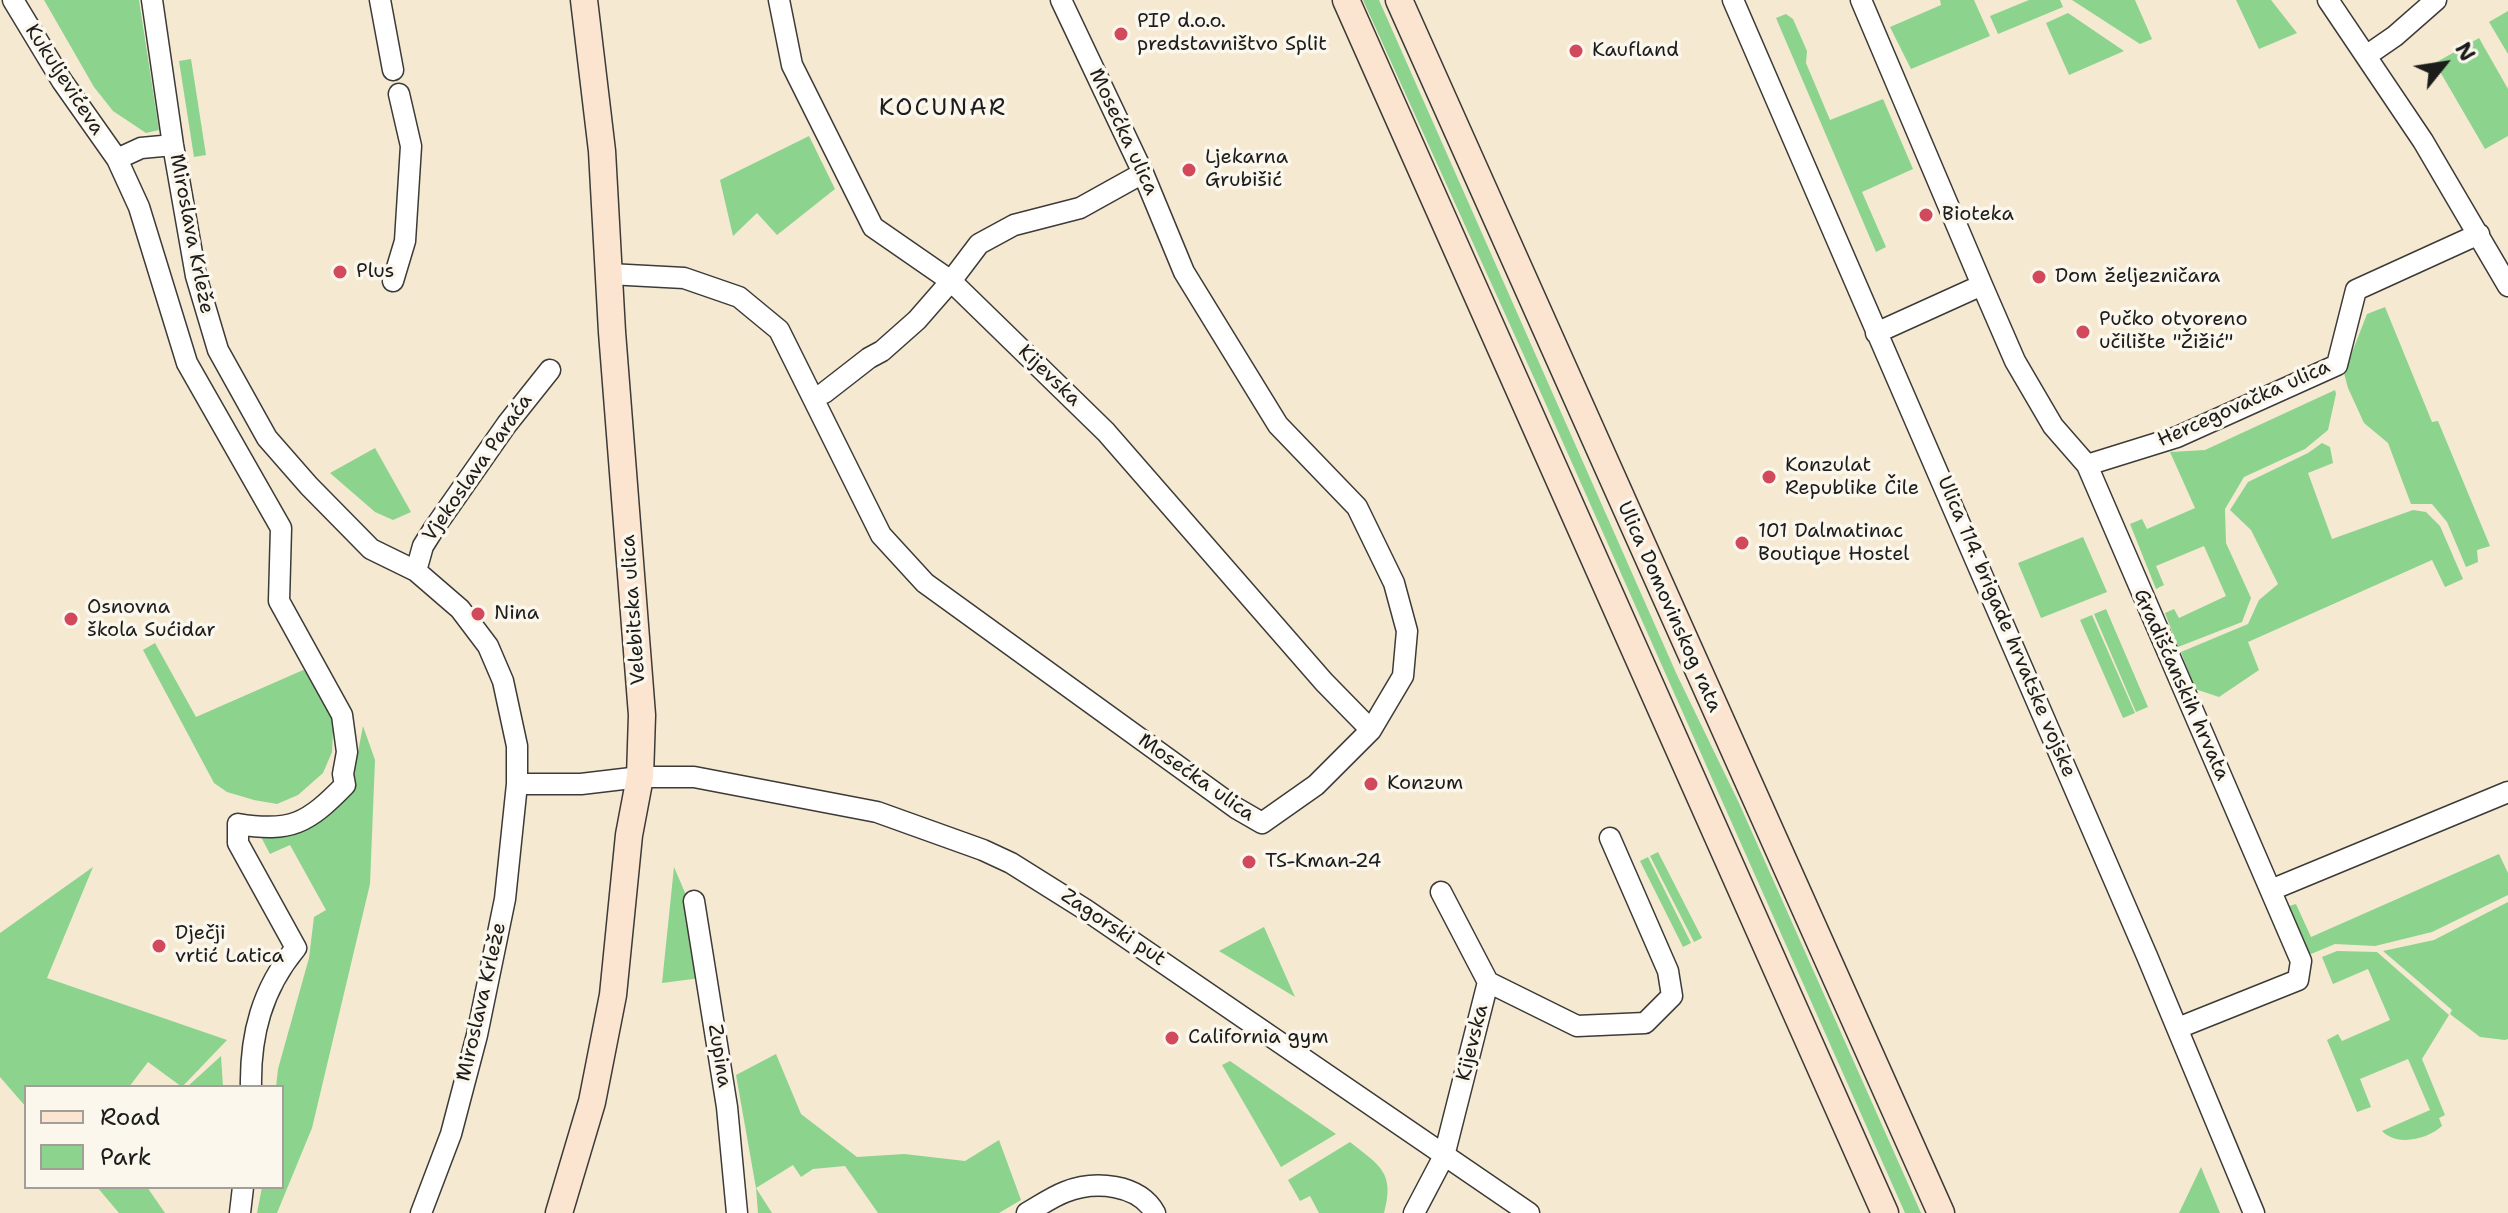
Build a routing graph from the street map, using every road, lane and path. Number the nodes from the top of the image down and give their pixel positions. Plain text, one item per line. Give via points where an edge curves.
1 (13, 0) edge
2 (152, 0) edge
3 (380, 0) edge
4 (584, 0) edge
5 (779, 0) edge
6 (1346, 0) edge
7 (1399, 0) edge
8 (1733, 0) edge
9 (1861, 0) edge
10 (2328, 0) edge
11 (2436, 0) edge
12 (1066, 2) edge
13 (2366, 56) junction
14 (393, 70) dead end
15 (399, 94) dead end
16 (173, 145) junction
17 (117, 159) junction
18 (1143, 173) junction
19 (2479, 234) junction
20 (609, 274) junction
21 (393, 281) dead end
22 (951, 281) junction
23 (1982, 285) junction
24 (2508, 286) edge
25 (1876, 333) junction
26 (550, 370) dead end
27 (824, 393) dead end
28 (2087, 465) junction
29 (416, 571) junction
30 (1371, 730) junction
31 (640, 777) junction
32 (517, 784) junction
33 (2508, 792) edge
34 (1610, 838) dead end
35 (2271, 890) junction
36 (1441, 892) dead end
37 (694, 901) dead end
38 (1488, 982) junction
39 (2178, 1028) junction
40 (251, 1085) edge
41 (1444, 1156) junction
42 (243, 1189) edge
43 (240, 1213) edge
44 (421, 1213) edge
45 (559, 1213) edge
46 (737, 1213) edge
47 (1027, 1213) edge
48 (1155, 1213) edge
49 (1414, 1213) edge
50 (1529, 1213) edge
51 (1885, 1213) edge
52 (1941, 1213) edge
53 (2254, 1213) edge

1 - 17 street, Kukuljevićeva
2 - 16 street, Miroslava Krleže
3 - 14 street
4 - 20 main road, Velebitska ulica via 602,151
5 - 22 street, Kijevska via 792,65 873,227
6 - 51 main road
7 - 52 main road, Ulica Domovinskog rata
8 - 25 street, Ulica 114. brigade hrvatske vojske
9 - 23 street, Gradišćanskih hrvata
10 - 13 street
11 - 13 street
12 - 18 street, Mosećka ulica
13 - 19 street
15 - 21 street via 411,146 405,241
16 - 17 street via 141,148
16 - 29 street, Miroslava Krleže via 207,318 218,350 267,438 371,549
17 - 40 street, Kukuljevićeva via 139,207 187,363 281,528 279,601 342,715 345,785 320,810 294,825 238,824 238,843 296,948 278,970 258,1016
18 - 22 street via 1080,208 1014,225 979,244
18 - 30 street, Mosećka ulica via 1184,272 1278,425 1357,507 1394,583 1407,631 1403,676
19 - 24 street
19 - 28 street, Hercegovačka ulica via 2356,290 2337,365 2177,437
20 - 30 street, Mosećka ulica via 684,278 739,297 779,330 881,535 925,583 1236,808 1262,823 1316,785
20 - 31 main road, Velebitska ulica via 642,715
22 - 27 street via 882,351
22 - 30 street, Kijevska via 1106,432
23 - 25 street
23 - 28 street, Gradišćanskih hrvata via 2015,361 2053,426
25 - 39 street, Ulica 114. brigade hrvatske vojske
26 - 29 street, Vjekoslava Paraća via 435,527
28 - 35 street, Gradišćanskih hrvata
29 - 32 street, Miroslava Krleže via 460,609 488,646 503,681 517,746
31 - 32 street
31 - 41 street, Zagorski put via 694,777 877,812 1011,863
31 - 45 main road, Velebitska ulica via 613,995 592,1102
32 - 44 street, Miroslava Krleže via 505,899 477,1035 451,1134
33 - 35 street
34 - 38 street via 1668,971 1672,996 1645,1023 1577,1026
35 - 39 street, Gradišćanskih hrvata via 2301,961 2298,980
36 - 38 street, Kijevska
37 - 46 street, Zupina via 727,1107
38 - 41 street, Kijevska
39 - 53 street, Ulica 114. brigade hrvatske vojske
41 - 49 street, Kijevska
41 - 50 street, Zagorski put
42 - 43 street
47 - 48 street via 1080,1187 1119,1186 1150,1204

